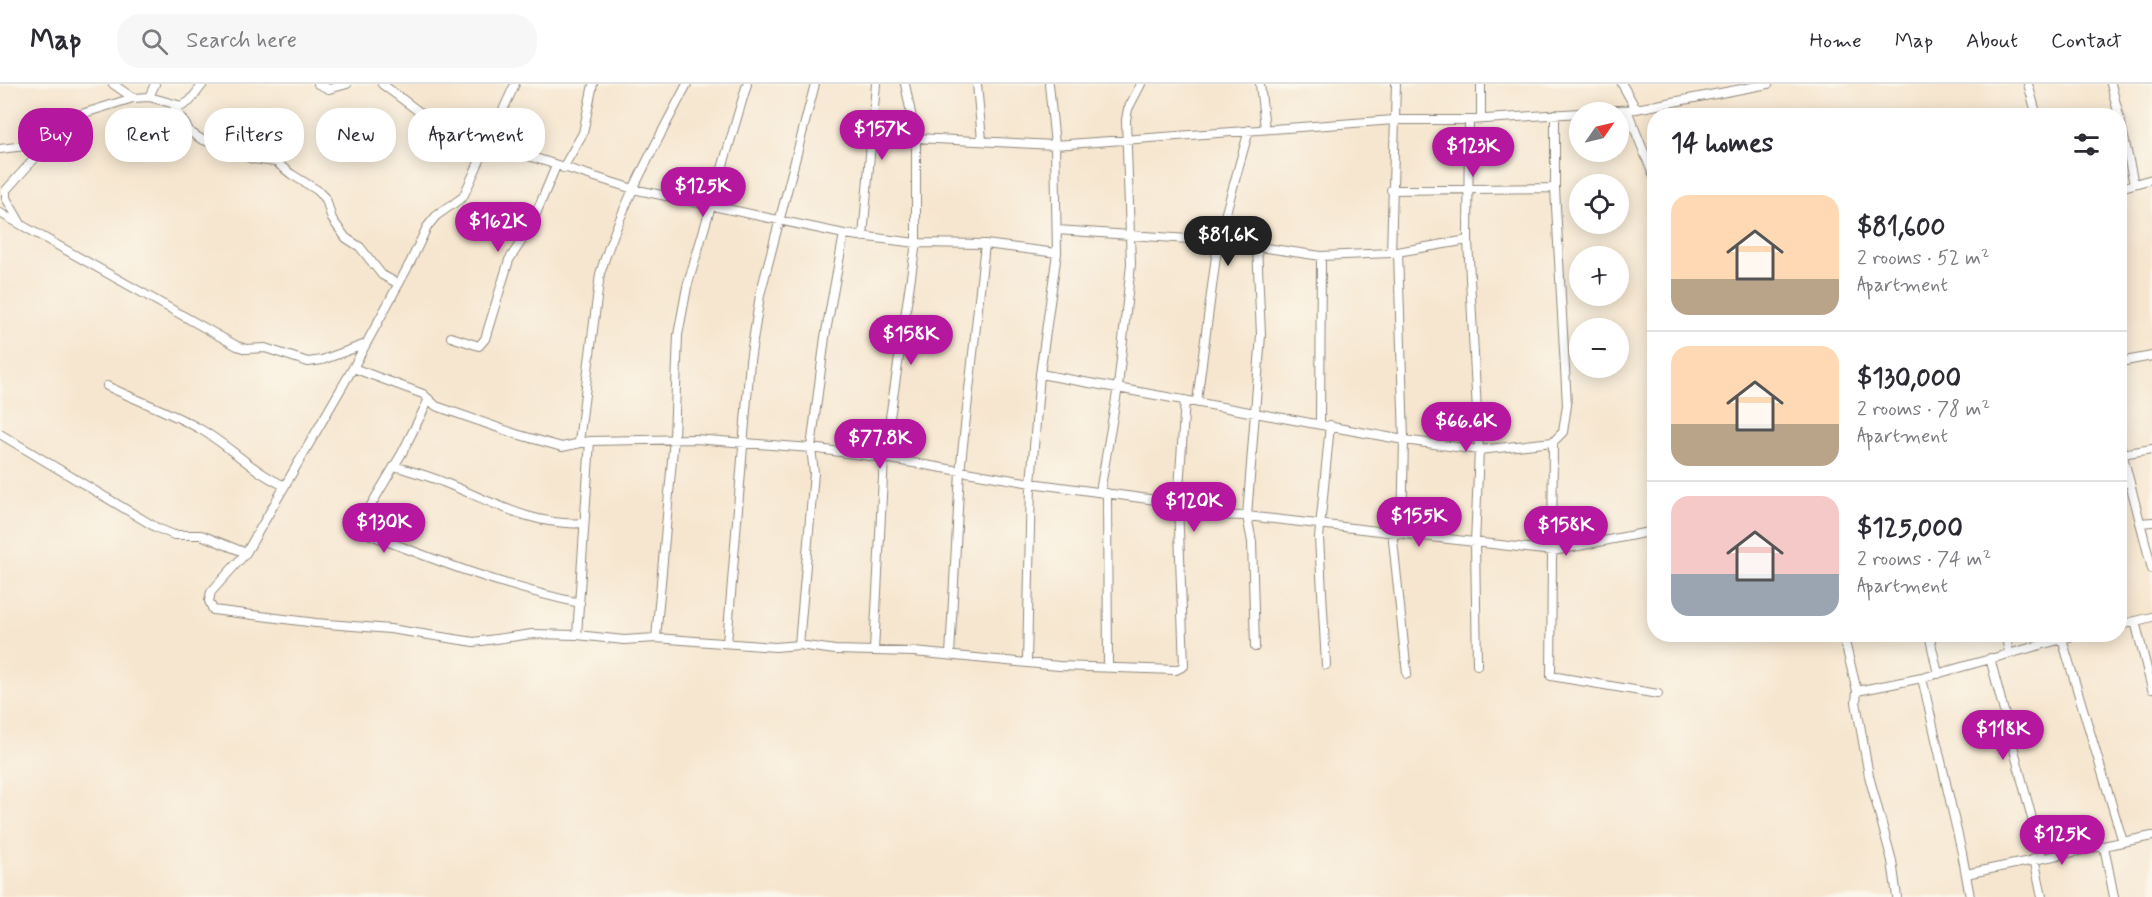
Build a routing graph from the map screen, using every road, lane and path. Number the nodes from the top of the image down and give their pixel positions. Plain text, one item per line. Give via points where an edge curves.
1 (113, 84) edge
2 (155, 84) edge
3 (203, 84) edge
4 (318, 84) edge
5 (346, 84) edge
6 (382, 84) edge
7 (515, 84) edge
8 (593, 84) edge
9 (687, 84) edge
10 (747, 84) edge
11 (815, 84) edge
12 (876, 84) edge
13 (905, 84) edge
14 (977, 84) edge
15 (1049, 84) edge
16 (1141, 84) edge
17 (1260, 84) edge
18 (1396, 84) edge
19 (1481, 84) edge
20 (1622, 84) edge
21 (1768, 84) edge
22 (2028, 84) edge
23 (2111, 84) edge
24 (149, 97) junction
25 (133, 98) junction
26 (174, 106) junction
27 (414, 108) edge
28 (504, 108) edge
29 (2035, 108) edge
30 (2117, 108) edge
31 (1629, 109) edge
32 (1632, 109) junction
33 (93, 110) edge
34 (1569, 113) edge
35 (1555, 114) junction
36 (1481, 119) junction
37 (1394, 120) junction
38 (1469, 120) junction
39 (1265, 128) junction
40 (1249, 130) junction
41 (916, 138) junction
42 (982, 140) junction
43 (1128, 140) junction
44 (1054, 145) junction
45 (18, 147) edge
46 (0, 149) edge
47 (2127, 153) edge
48 (1647, 155) edge
49 (31, 162) edge
50 (479, 162) edge
51 (545, 162) edge
52 (560, 167) junction
53 (2152, 179) edge
54 (2134, 184) junction
55 (2127, 186) edge
56 (1555, 188) junction
57 (633, 189) junction
58 (1391, 190) junction
59 (1469, 191) junction
60 (709, 206) junction
61 (0, 213) edge
62 (780, 220) junction
63 (22, 226) junction
64 (1057, 230) junction
65 (1131, 233) junction
66 (844, 234) junction
67 (863, 237) junction
68 (1468, 240) junction
69 (1218, 241) junction
70 (916, 243) junction
71 (985, 244) junction
72 (1257, 245) junction
73 (1395, 253) junction
74 (1057, 254) junction
75 (1321, 256) junction
76 (399, 284) junction
77 (451, 337) dead end
78 (366, 344) junction
79 (2152, 356) edge
80 (2127, 361) edge
81 (353, 368) junction
82 (1040, 374) junction
83 (107, 386) dead end
84 (1118, 387) junction
85 (429, 399) junction
86 (1185, 400) junction
87 (1197, 401) junction
88 (1256, 412) junction
89 (1320, 423) junction
90 (1330, 425) junction
91 (0, 435) edge
92 (674, 438) junction
93 (1404, 440) junction
94 (590, 441) junction
95 (579, 442) junction
96 (1553, 442) junction
97 (743, 443) junction
98 (811, 448) junction
99 (2152, 449) edge
100 (1479, 450) junction
101 (2127, 453) edge
102 (884, 458) junction
103 (394, 466) junction
104 (960, 472) junction
105 (1031, 483) junction
106 (285, 486) junction
107 (2127, 490) edge
108 (1103, 492) junction
109 (1178, 502) junction
110 (1180, 514) junction
111 (1247, 516) junction
112 (2152, 522) edge
113 (2140, 523) junction
114 (584, 524) junction
115 (1322, 525) junction
116 (1392, 531) junction
117 (1402, 532) junction
118 (1647, 532) edge
119 (1475, 543) junction
120 (1553, 551) junction
121 (246, 553) junction
122 (2152, 569) edge
123 (580, 603) junction
124 (2152, 617) edge
125 (2135, 621) junction
126 (2127, 623) edge
127 (577, 635) junction
128 (656, 638) junction
129 (1845, 642) edge
130 (1931, 642) edge
131 (2007, 642) edge
132 (2050, 642) edge
133 (2063, 642) edge
134 (727, 643) junction
135 (799, 645) junction
136 (1255, 647) dead end
137 (874, 650) junction
138 (2009, 652) junction
139 (950, 655) junction
140 (1990, 658) junction
141 (1027, 662) junction
142 (1326, 665) dead end
143 (1477, 665) dead end
144 (1108, 666) junction
145 (1407, 674) dead end
146 (1938, 674) junction
147 (1922, 678) junction
148 (2152, 689) edge
149 (1857, 691) junction
150 (1658, 694) dead end
151 (2152, 836) edge
152 (2123, 842) junction
153 (2104, 846) junction
154 (2038, 857) junction
155 (1966, 874) junction
156 (1897, 897) edge
157 (1970, 897) edge
158 (2042, 897) edge
159 (2114, 897) edge

1 - 25 street
2 - 24 street
3 - 26 street via 190,101
4 - 5 street via 329,89
6 - 27 street
7 - 28 street
8 - 52 street via 583,133
9 - 57 street
10 - 60 street
11 - 62 street
12 - 67 street
13 - 41 street
14 - 42 street
15 - 44 street
16 - 43 street via 1128,109
17 - 39 street
18 - 37 street
19 - 36 street
20 - 32 street
21 - 32 street
22 - 29 street
23 - 30 street
24 - 25 street
24 - 26 street
25 - 33 street
26 - 76 street via 190,132 201,139 253,159 276,162 317,190 346,238 360,247 382,275
31 - 32 street
32 - 48 street
34 - 35 street
35 - 36 street
35 - 56 street
36 - 38 street
37 - 38 street
37 - 39 street
37 - 58 street
38 - 59 street
39 - 40 street
40 - 43 street
40 - 69 street
41 - 42 street
41 - 70 street
42 - 44 street
43 - 44 street
43 - 65 street
44 - 64 street
45 - 46 street
47 - 54 street
49 - 63 street via 6,190 6,198
50 - 76 street via 463,197 427,227
51 - 52 street
52 - 57 street
52 - 77 street via 505,269 485,339 473,346
53 - 54 street
54 - 55 street
56 - 59 street
56 - 96 street via 1567,405 1563,432
57 - 60 street
57 - 95 street via 600,274
58 - 59 street
58 - 73 street
59 - 68 street
60 - 62 street
60 - 92 street via 678,335
61 - 63 street
62 - 66 street
62 - 97 street via 760,295
63 - 78 street via 246,349 265,348 308,362
64 - 65 street
64 - 74 street
65 - 69 street
65 - 84 street
66 - 67 street
66 - 98 street via 825,337
67 - 70 street
68 - 73 street
68 - 100 street
69 - 72 street
69 - 87 street
70 - 71 street
70 - 102 street
71 - 74 street
71 - 104 street
72 - 75 street
72 - 88 street via 1262,314
73 - 75 street
73 - 93 street
74 - 82 street
75 - 89 street
76 - 78 street
78 - 81 street
79 - 80 street
81 - 85 street
81 - 106 street
82 - 84 street
82 - 105 street
83 - 106 street via 201,430
84 - 86 street
84 - 108 street
85 - 95 street via 436,406 516,434 562,447
85 - 103 street
86 - 87 street
86 - 109 street
87 - 88 street
88 - 89 street
88 - 111 street
89 - 90 street
90 - 93 street
90 - 115 street
91 - 121 street via 157,528 174,535 201,535
92 - 94 street
92 - 97 street
92 - 128 street
93 - 100 street
93 - 117 street
94 - 95 street
94 - 114 street
96 - 100 street
96 - 120 street
97 - 98 street
97 - 134 street
98 - 102 street
98 - 135 street via 814,473
99 - 101 street
100 - 119 street
102 - 104 street
102 - 137 street
103 - 114 street via 554,525
103 - 123 street via 359,524 361,531 497,582
104 - 105 street
104 - 139 street
105 - 108 street
105 - 141 street
106 - 121 street
107 - 113 street
108 - 109 street
108 - 144 street
109 - 110 street
110 - 111 street
110 - 144 street via 1184,666 1176,670
111 - 115 street
111 - 136 street via 1252,542
112 - 113 street
113 - 122 street
114 - 123 street
115 - 116 street
115 - 142 street via 1319,551
116 - 117 street
116 - 145 street
117 - 119 street
118 - 120 street
119 - 120 street
119 - 143 street
120 - 150 street via 1551,676
121 - 127 street via 211,592 213,610 474,642 532,634
123 - 127 street
124 - 125 street
125 - 126 street
125 - 148 street
127 - 128 street via 624,640
128 - 134 street
129 - 149 street
130 - 146 street
131 - 138 street
132 - 138 street
133 - 152 street
134 - 135 street
135 - 137 street
137 - 139 street
138 - 140 street
139 - 141 street
140 - 146 street
140 - 154 street
141 - 144 street
146 - 147 street
147 - 149 street
147 - 155 street
149 - 156 street via 1869,776 1892,861
151 - 152 street
152 - 153 street
153 - 154 street
153 - 159 street
154 - 155 street
154 - 158 street
155 - 157 street

